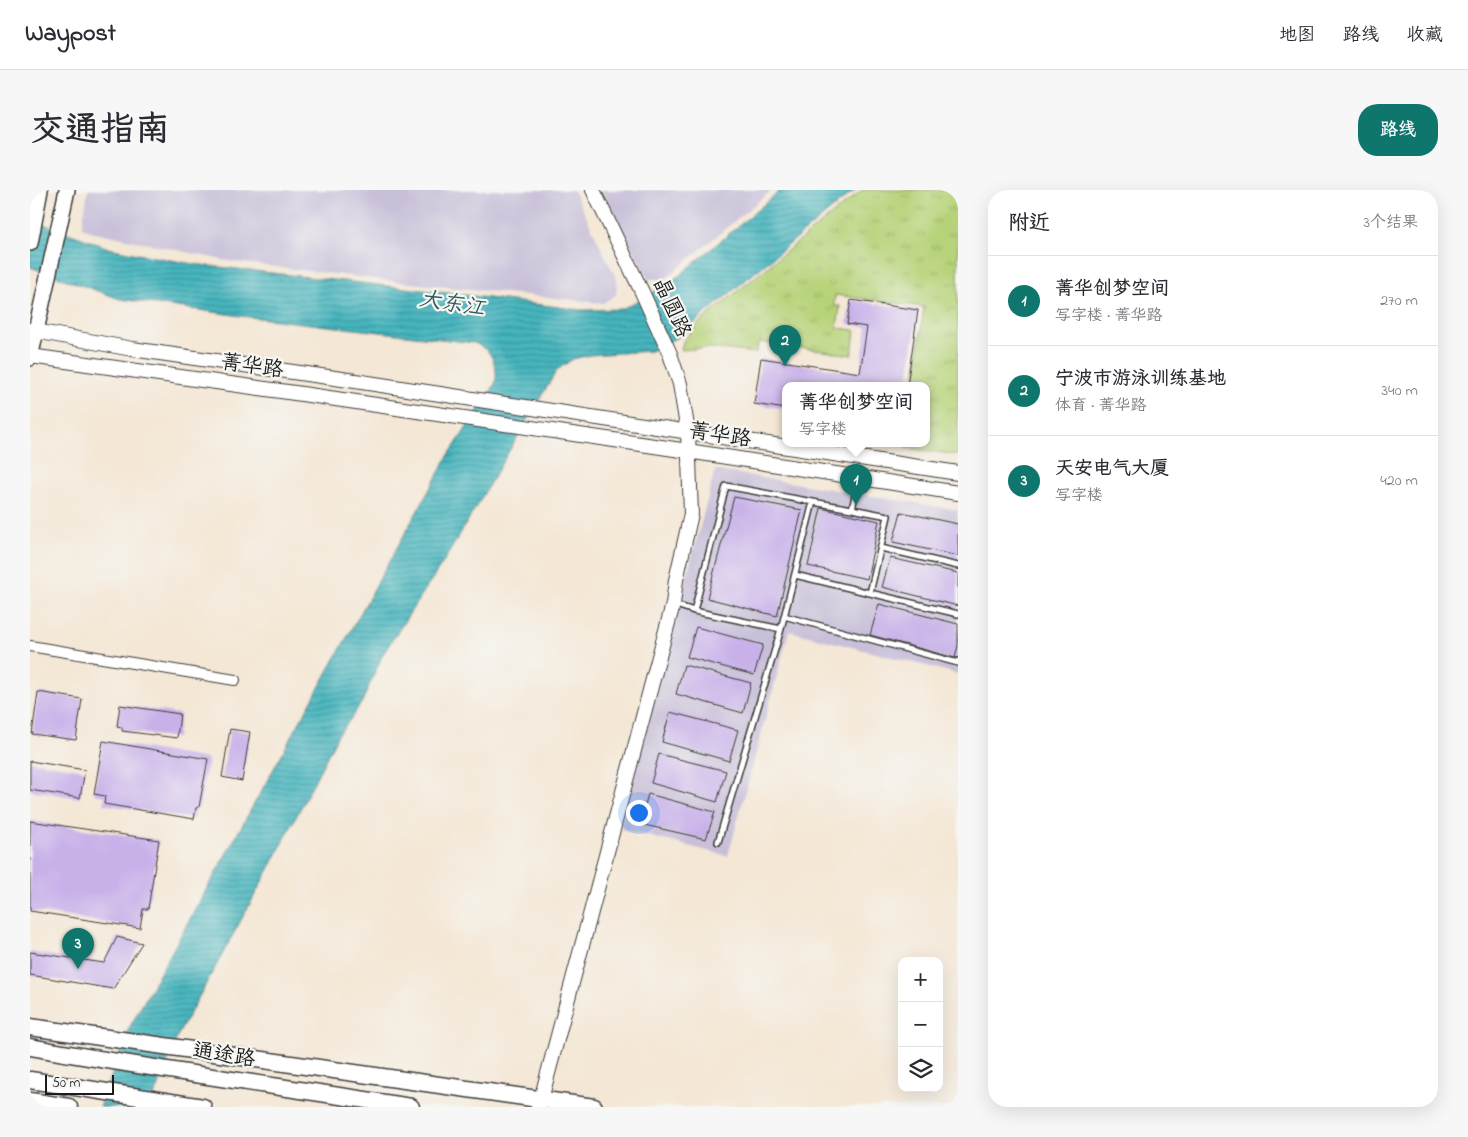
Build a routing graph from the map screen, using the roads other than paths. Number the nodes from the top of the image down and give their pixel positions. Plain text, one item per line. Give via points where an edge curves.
1 (40, 190) edge
2 (67, 190) edge
3 (592, 190) edge
4 (30, 243) edge
5 (33, 331) edge
6 (30, 357) edge
7 (688, 432) junction
8 (782, 446) edge
9 (787, 447) edge
10 (688, 451) junction
11 (958, 473) edge
12 (859, 478) junction
13 (958, 493) edge
14 (813, 502) junction
15 (852, 509) junction
16 (880, 548) junction
17 (958, 566) edge
18 (795, 575) junction
19 (870, 593) junction
20 (673, 604) junction
21 (694, 611) junction
22 (958, 614) edge
23 (784, 616) junction
24 (781, 629) junction
25 (30, 646) edge
26 (958, 661) edge
27 (235, 680) dead end
28 (718, 842) dead end
29 (30, 1027) edge
30 (30, 1047) edge
31 (30, 1080) edge
32 (30, 1101) edge
33 (540, 1103) edge
34 (69, 1107) edge
35 (203, 1107) edge
36 (411, 1107) edge
37 (594, 1107) edge

1 - 4 main road
2 - 5 main road
3 - 7 street, 晶圆路 via 670,354 680,384
5 - 6 main road
5 - 7 street, 菁华路 via 132,349
6 - 10 street, 菁华路
7 - 8 street, 菁华路
7 - 10 street, 晶圆路
9 - 11 street, 菁华路
10 - 12 street, 菁华路
10 - 20 street, 晶圆路 via 691,514
12 - 13 street, 菁华路
12 - 15 lane
14 - 15 lane
14 - 18 lane
14 - 21 lane via 726,486
15 - 16 lane via 888,516
16 - 17 lane
16 - 19 lane
18 - 19 lane
18 - 23 lane
19 - 22 lane
20 - 21 lane
20 - 33 street, 晶圆路
21 - 24 lane
23 - 24 lane
23 - 26 lane
24 - 28 lane
25 - 27 street
29 - 33 main road
30 - 36 main road, 通途路
31 - 35 main road
32 - 34 main road
33 - 37 main road

